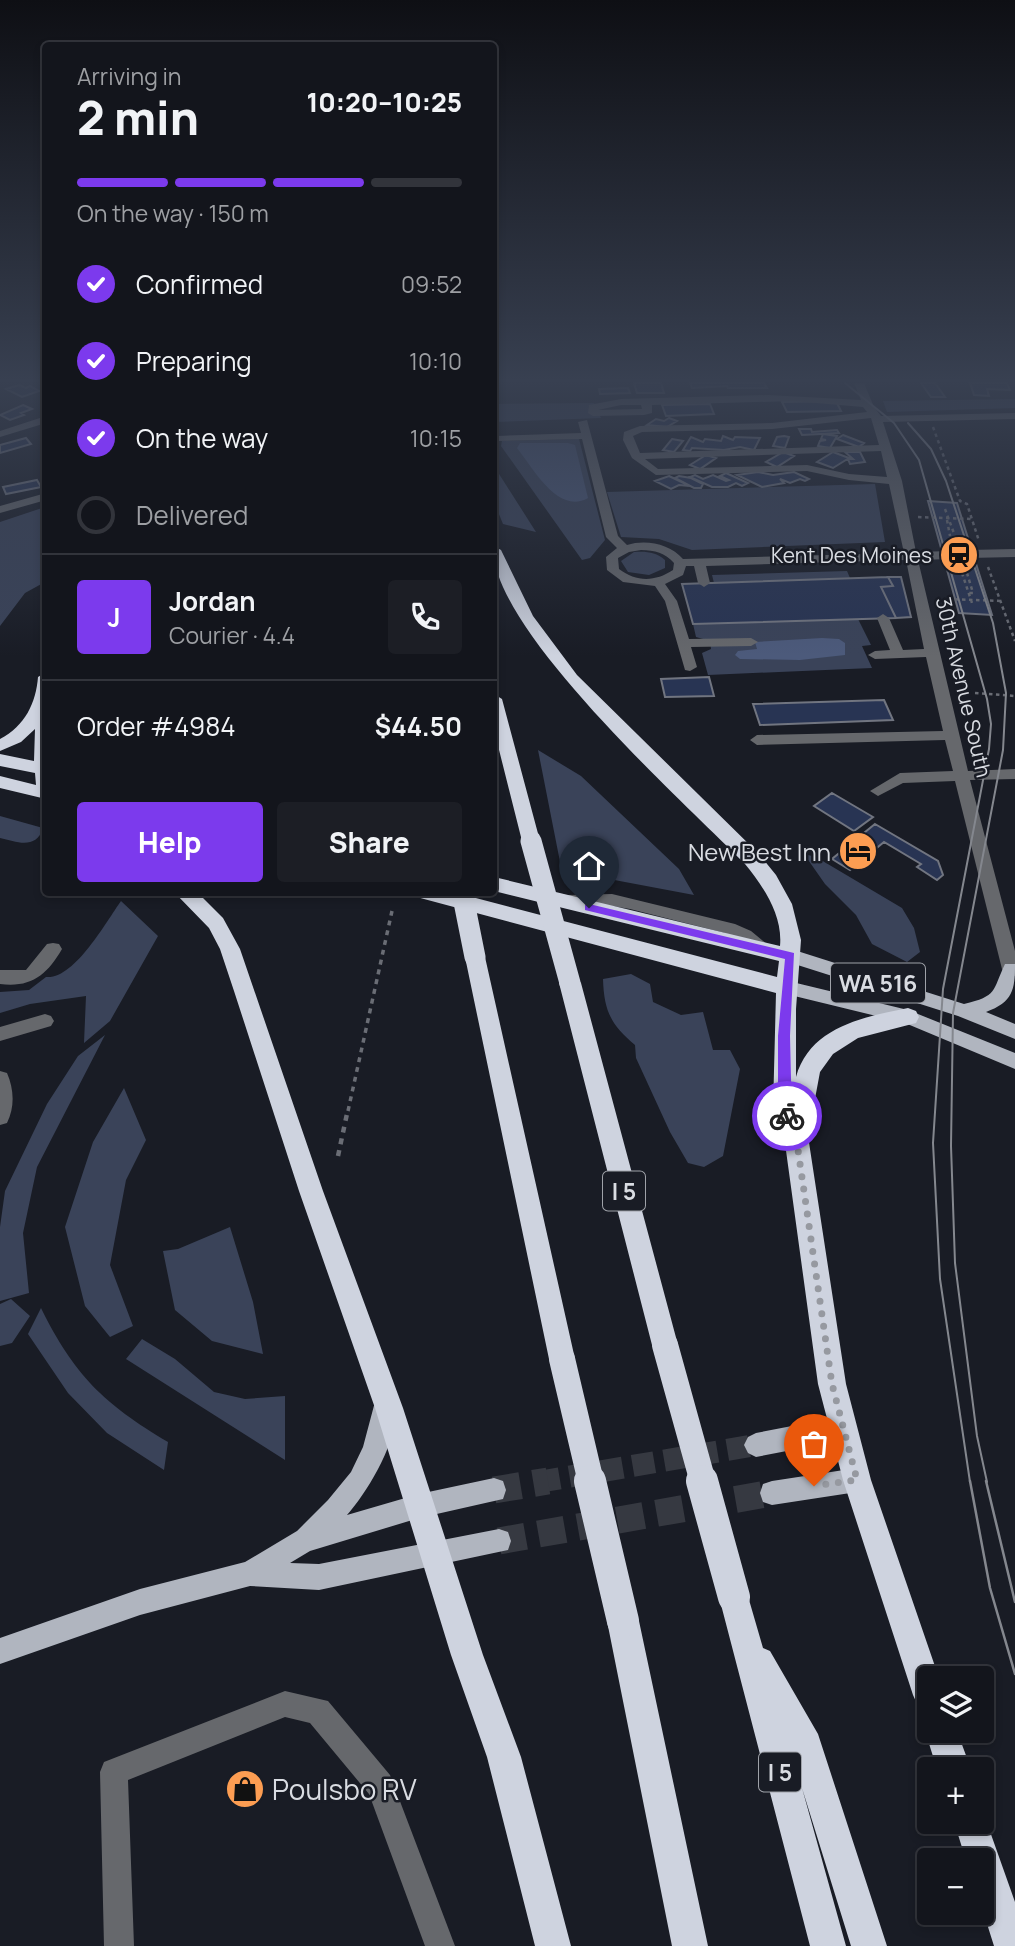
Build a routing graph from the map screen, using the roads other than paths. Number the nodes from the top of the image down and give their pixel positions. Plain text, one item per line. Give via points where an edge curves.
1 (596, 474) edge
2 (834, 474) edge
3 (894, 474) edge
4 (896, 481) junction
5 (42, 497) edge
6 (0, 510) edge
7 (625, 549) junction
8 (1015, 553) edge
9 (951, 555) dead end
10 (968, 555) dead end
11 (497, 556) edge
12 (912, 556) junction
13 (699, 562) junction
14 (680, 563) junction
15 (659, 582) junction
16 (704, 583) dead end
17 (883, 618) dead end
18 (751, 642) dead end
19 (683, 643) junction
20 (933, 653) junction
21 (875, 654) dead end
22 (898, 654) junction
23 (690, 667) dead end
24 (42, 692) edge
25 (497, 711) edge
26 (953, 734) junction
27 (757, 740) dead end
28 (0, 745) edge
29 (0, 760) edge
30 (42, 768) edge
31 (1015, 774) edge
32 (963, 775) junction
33 (0, 782) edge
34 (878, 791) dead end
35 (42, 792) edge
36 (497, 885) edge
37 (188, 896) edge
38 (439, 896) edge
39 (464, 896) edge
40 (53, 949) dead end
41 (790, 956) junction
42 (1014, 973) edge
43 (0, 977) edge
44 (788, 988) junction
45 (964, 1011) junction
46 (908, 1017) junction
47 (45, 1021) dead end
48 (1015, 1032) edge
49 (0, 1034) edge
50 (1015, 1061) edge
51 (0, 1079) edge
52 (0, 1117) edge
53 (796, 1136) junction
54 (385, 1396) junction
55 (844, 1428) junction
56 (756, 1445) tunnel mouth
57 (857, 1480) junction
58 (494, 1490) tunnel mouth
59 (772, 1493) tunnel mouth
60 (419, 1506) junction
61 (303, 1540) junction
62 (499, 1541) tunnel mouth
63 (435, 1553) junction
64 (250, 1573) junction
65 (745, 1637) junction
66 (0, 1651) edge
67 (919, 1666) edge
68 (975, 1834) edge
69 (120, 1946) edge
70 (439, 1946) edge
71 (552, 1946) edge
72 (690, 1946) edge
73 (828, 1946) edge
74 (869, 1946) edge
75 (1012, 1946) edge

1 - 7 street via 612,537
2 - 4 street
3 - 4 street, 30th Avenue South
4 - 12 street, 30th Avenue South
5 - 6 street
7 - 14 street via 656,547 673,554
7 - 15 street via 612,557 613,570 629,580
8 - 10 street
9 - 12 street
11 - 41 highway via 526,617 570,678 769,880 782,904
12 - 13 street
12 - 20 street, 30th Avenue South
13 - 14 street
13 - 16 street
14 - 15 street via 673,577
15 - 19 street via 671,601
17 - 22 street
18 - 19 street
19 - 23 street
20 - 22 street
20 - 26 street, 30th Avenue South
21 - 22 street
24 - 28 highway via 28,729
25 - 65 highway, I 5, bridge
26 - 27 street
26 - 32 street, 30th Avenue South
29 - 30 highway
31 - 32 street
32 - 34 street via 900,778
32 - 42 street, 30th Avenue South
33 - 35 highway
36 - 41 highway, WA 516
37 - 54 highway via 216,923 230,949
38 - 44 highway, WA 516
39 - 72 highway, bridge via 562,1359 624,1621
40 - 43 street via 30,977
41 - 44 highway
41 - 45 main road, WA 516
42 - 45 main road via 1009,988 994,1001
44 - 46 main road, WA 516
44 - 53 highway via 785,1110
45 - 48 main road, WA 516
46 - 50 main road, WA 516
46 - 53 highway via 866,1024 838,1038 820,1054 809,1069
47 - 49 street
51 - 52 street via 4,1094
53 - 55 highway via 832,1384
54 - 60 highway
54 - 61 main road via 380,1437 354,1490
55 - 56 main road
55 - 57 highway
57 - 59 main road
57 - 67 highway
58 - 60 main road
60 - 61 main road
60 - 63 highway
61 - 64 main road
62 - 63 main road
63 - 64 main road via 318,1577
63 - 71 highway via 504,1756
64 - 66 main road via 140,1602
65 - 73 highway, I 5
65 - 74 highway via 802,1734
68 - 75 highway
69 - 70 street via 114,1772 285,1704 318,1711 380,1785

